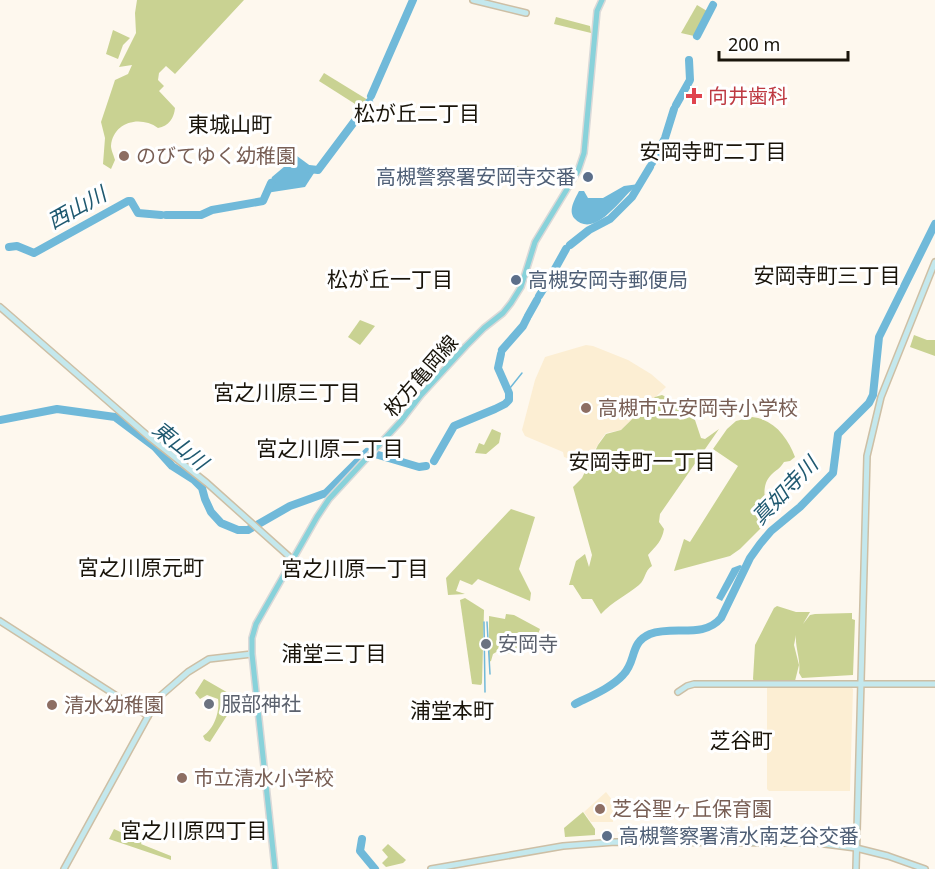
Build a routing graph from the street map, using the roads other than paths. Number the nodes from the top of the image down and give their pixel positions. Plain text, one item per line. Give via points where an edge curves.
1 (473, 0) edge
2 (602, 0) edge
3 (526, 13) dead end
4 (935, 262) edge
5 (0, 307) edge
6 (293, 560) junction
7 (0, 621) edge
8 (252, 654) junction
9 (860, 684) junction
10 (935, 684) edge
11 (678, 692) dead end
12 (148, 716) junction
13 (856, 848) junction
14 (64, 869) edge
15 (275, 869) edge
16 (431, 869) edge
17 (855, 869) edge
18 (925, 869) edge

1 - 3 street
2 - 6 main road, 枚方亀岡線 via 597,11 584,153 578,171 535,242 516,295 329,499
4 - 9 street via 881,397 867,456
5 - 6 street
6 - 8 main road, 枚方亀岡線 via 258,619
7 - 12 street
8 - 12 street via 201,663 158,698
8 - 15 main road, 枚方亀岡線
9 - 10 street
9 - 11 street via 694,684
9 - 13 street
12 - 14 street
13 - 16 street via 817,843 588,843
13 - 17 street
13 - 18 street

